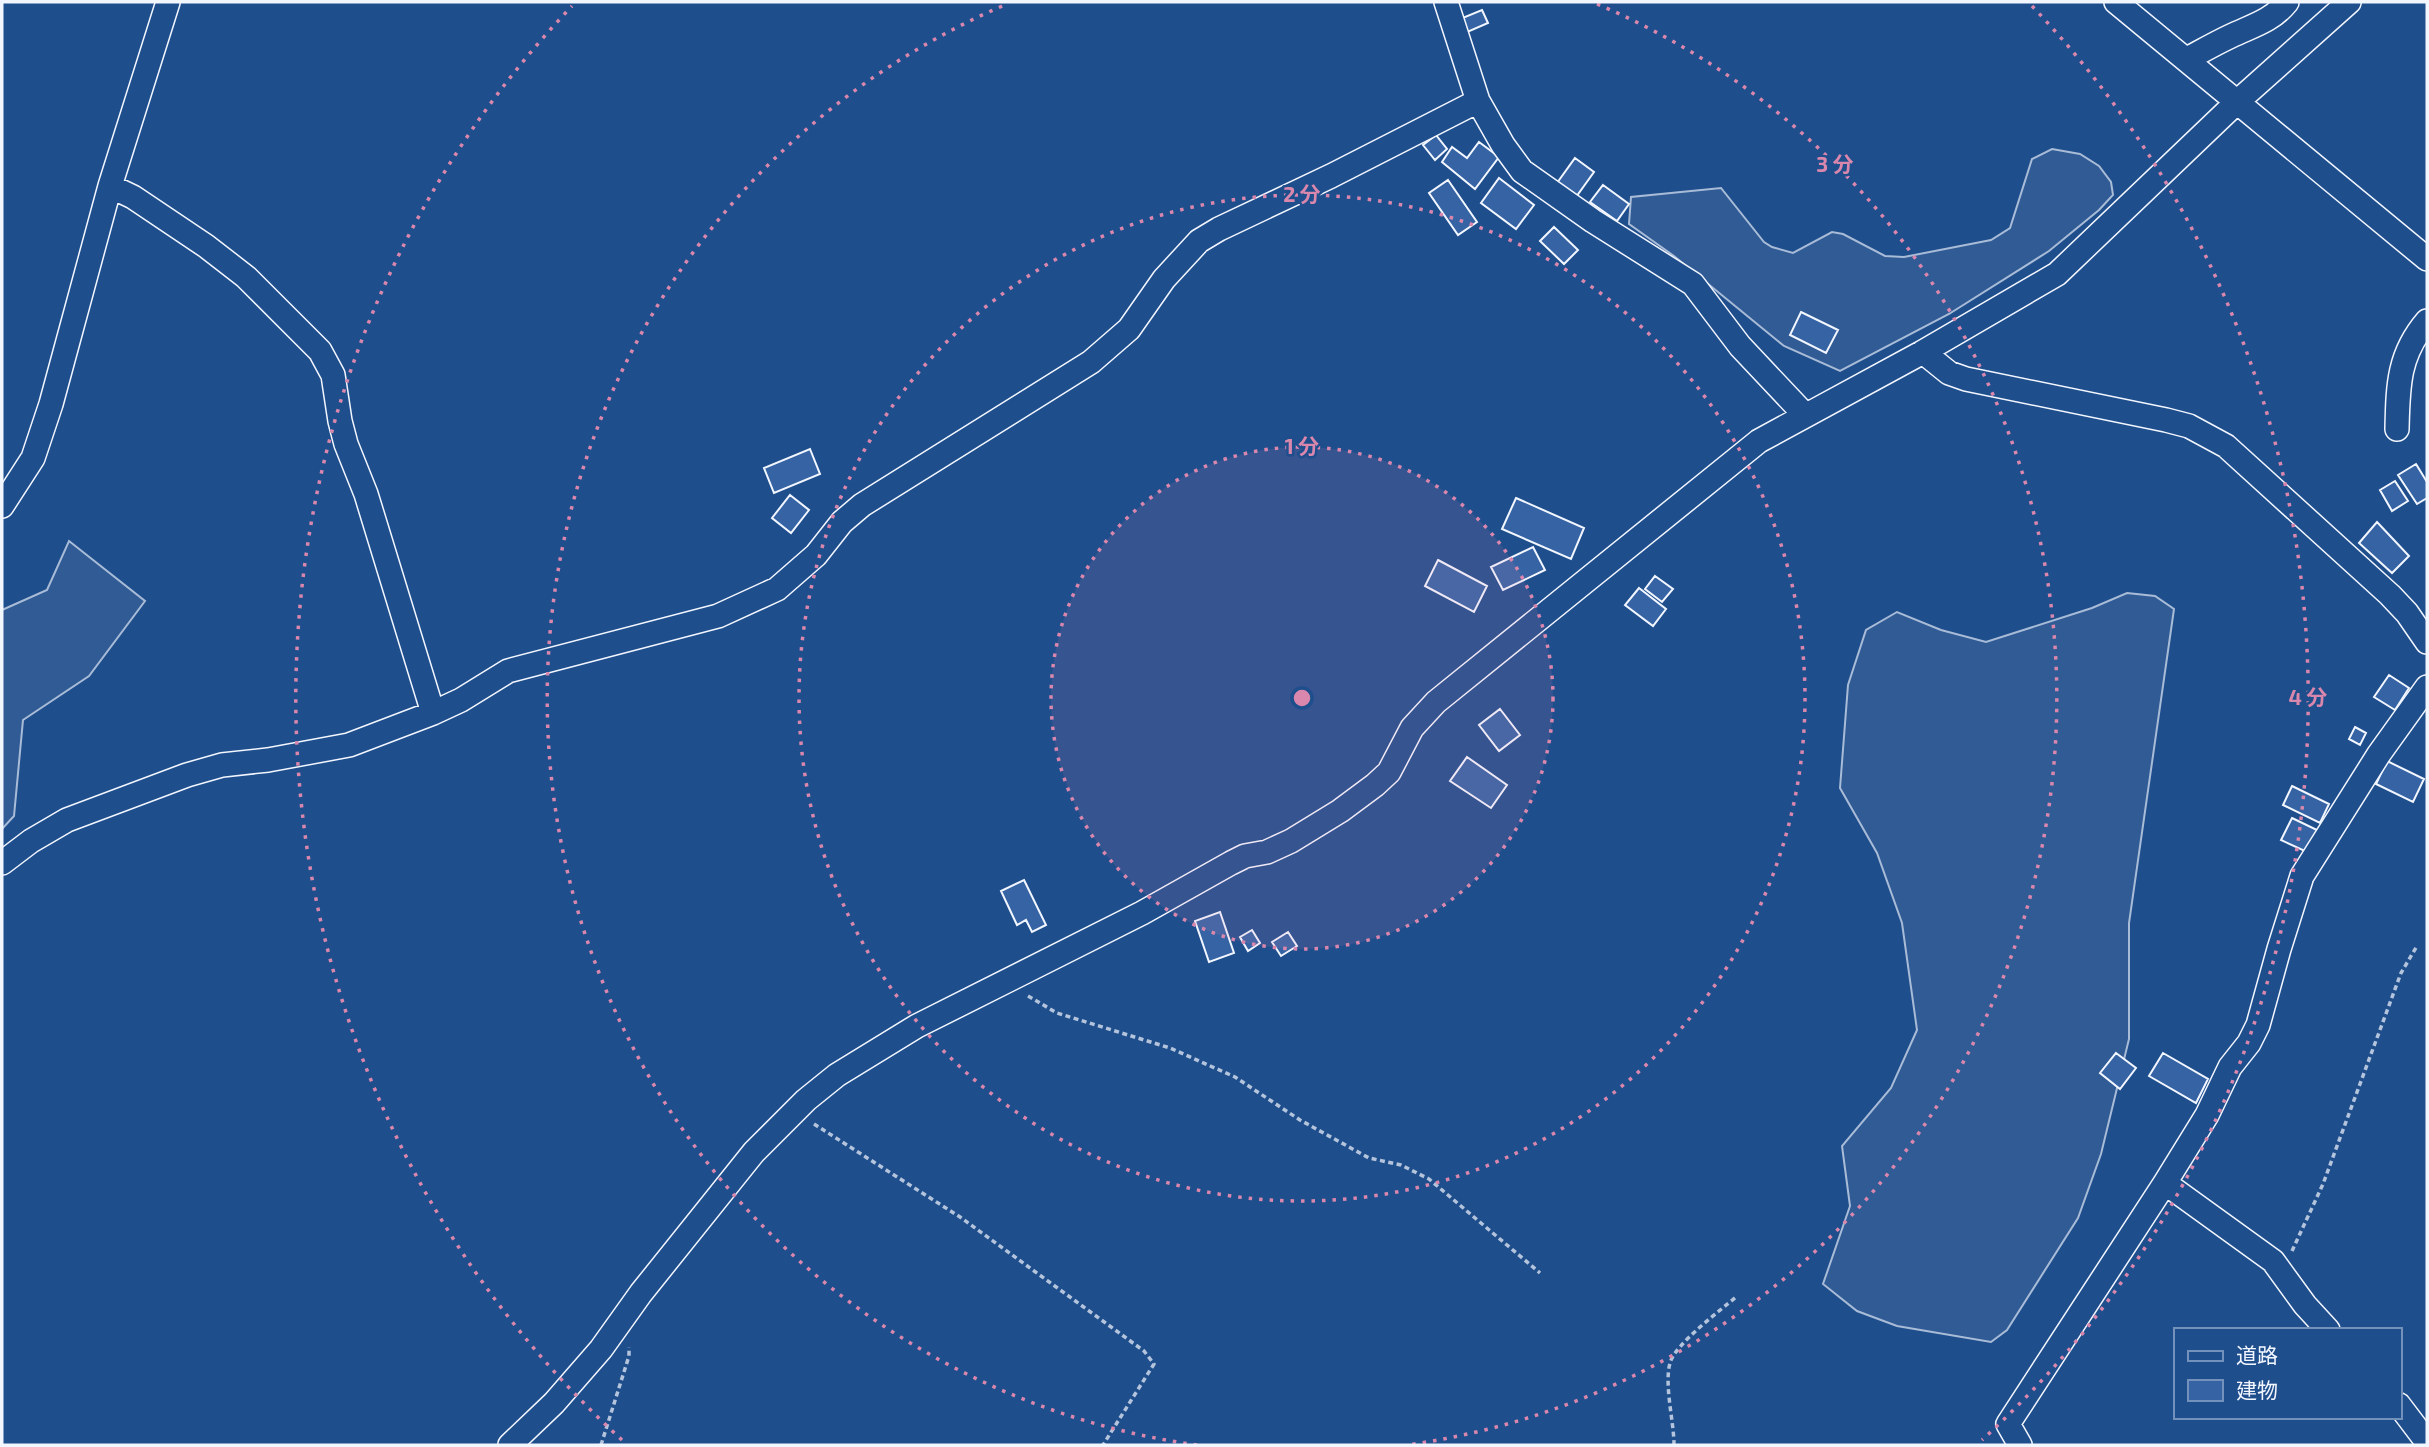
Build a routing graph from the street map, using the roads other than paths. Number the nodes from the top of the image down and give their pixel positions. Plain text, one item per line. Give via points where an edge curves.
1 (168, 2) edge
2 (1446, 2) edge
3 (2116, 2) edge
4 (2287, 2) edge
5 (2349, 2) edge
6 (2187, 59) junction
7 (1478, 101) junction
8 (2237, 102) junction
9 (110, 186) junction
10 (2427, 259) edge
11 (2427, 321) edge
12 (1923, 352) junction
13 (1804, 414) junction
14 (2397, 429) dead end
15 (2, 506) edge
16 (2427, 642) edge
17 (2427, 687) edge
18 (433, 713) junction
19 (2, 863) edge
20 (2165, 1183) junction
21 (2326, 1328) edge
22 (2401, 1408) edge
23 (521, 1441) edge
24 (2427, 1442) edge
25 (2020, 1445) edge

1 - 9 street
2 - 7 street
3 - 6 street
4 - 6 street via 2266,21
5 - 8 street
6 - 8 street
7 - 13 street via 1522,171 1693,284 1740,346
7 - 18 street via 1199,242 1164,279 1129,329 1091,362 862,505 777,589 718,616 508,671
8 - 10 street
8 - 12 street via 2057,274
9 - 15 street via 33,458
9 - 18 street via 246,277 320,351 333,374 346,444 366,494
11 - 14 street via 2405,355 2398,384
12 - 13 street
12 - 16 street via 1949,373 1966,379 2166,420 2189,426 2226,446 2390,594
13 - 23 street via 1759,440 1436,702 1412,728 1388,772 1340,811 1292,841 1238,860 917,1026 837,1075 754,1152 601,1349
17 - 20 street via 2302,876 2258,1024
18 - 19 street via 349,745 187,775 67,820
20 - 21 street via 2273,1261
20 - 25 street via 2008,1424
22 - 24 street

